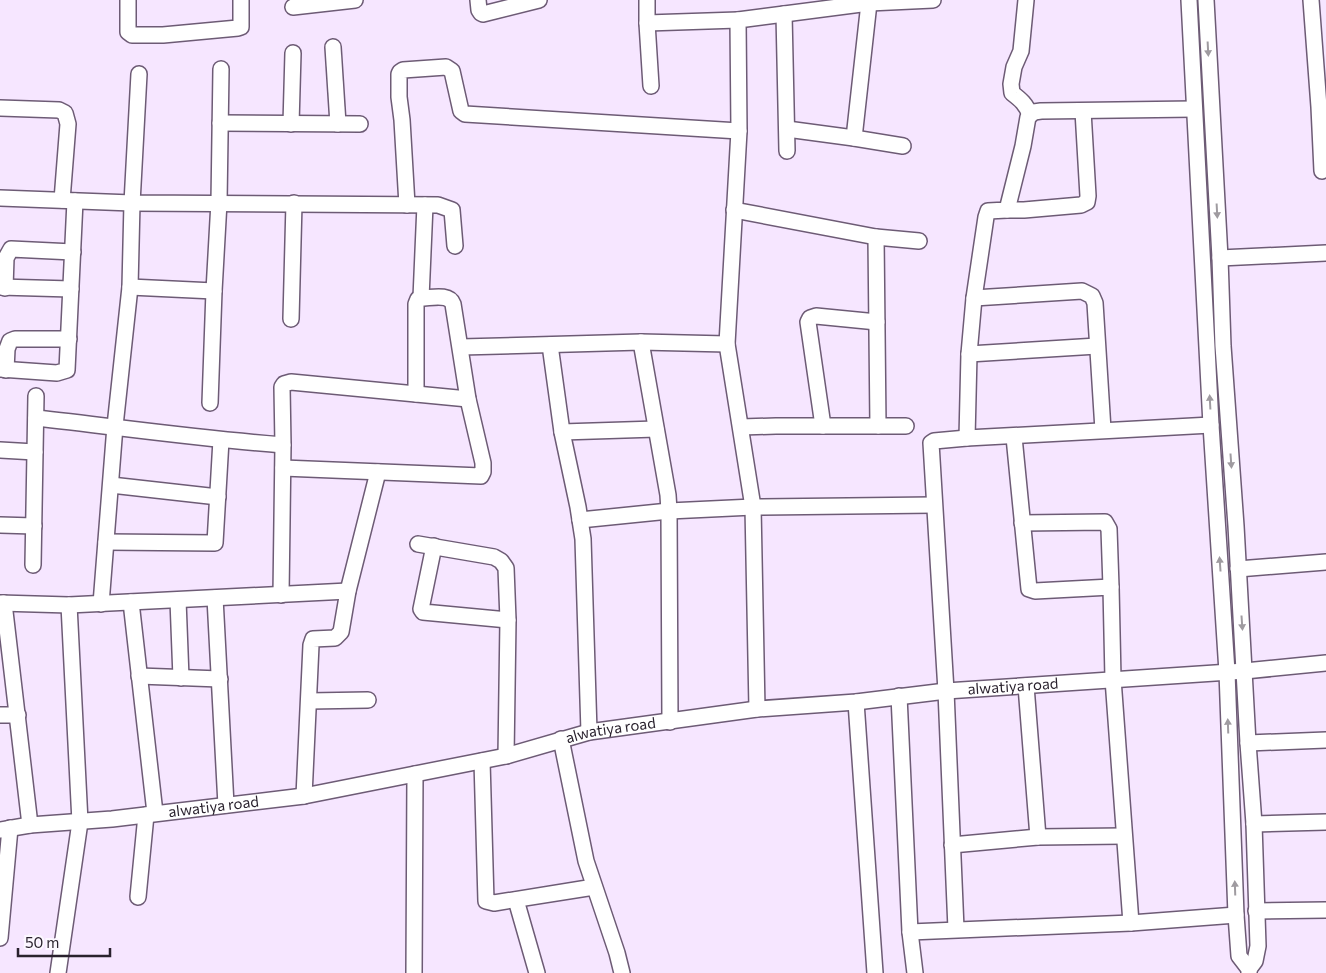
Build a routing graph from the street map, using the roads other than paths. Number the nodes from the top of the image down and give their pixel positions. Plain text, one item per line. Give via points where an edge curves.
1 (128, 0) edge
2 (241, 0) edge
3 (355, 0) edge
4 (478, 0) edge
5 (539, 0) edge
6 (647, 0) edge
7 (933, 0) edge
8 (1026, 0) edge
9 (1189, 0) edge
10 (1206, 0) edge
11 (1311, 0) edge
12 (869, 3) junction
13 (293, 7) dead end
14 (784, 14) junction
15 (738, 20) junction
16 (647, 23) junction
17 (333, 47) dead end
18 (293, 53) dead end
19 (222, 69) dead end
20 (139, 74) dead end
21 (651, 86) dead end
22 (0, 108) edge
23 (1194, 109) junction
24 (1084, 111) junction
25 (1030, 115) junction
26 (220, 123) junction
27 (291, 124) junction
28 (338, 124) junction
29 (360, 124) dead end
30 (787, 129) junction
31 (739, 130) junction
32 (854, 138) junction
33 (903, 146) dead end
34 (788, 151) dead end
35 (1322, 171) dead end
36 (0, 198) edge
37 (68, 200) junction
38 (219, 202) junction
39 (132, 203) junction
40 (294, 203) junction
41 (407, 205) junction
42 (426, 205) junction
43 (734, 210) junction
44 (1007, 210) junction
45 (876, 237) junction
46 (919, 241) dead end
47 (455, 246) dead end
48 (73, 252) junction
49 (1326, 252) edge
50 (1220, 258) junction
51 (2, 287) edge
52 (130, 287) junction
53 (71, 289) junction
54 (214, 291) junction
55 (421, 298) junction
56 (974, 298) junction
57 (291, 319) dead end
58 (877, 322) junction
59 (69, 339) junction
60 (641, 342) junction
61 (727, 344) junction
62 (550, 345) junction
63 (1097, 346) junction
64 (461, 347) junction
65 (970, 354) junction
66 (3, 370) edge
67 (416, 394) junction
68 (36, 396) dead end
69 (468, 399) junction
70 (210, 403) dead end
71 (36, 418) junction
72 (1211, 425) junction
73 (115, 426) junction
74 (823, 426) junction
75 (878, 426) junction
76 (906, 426) dead end
77 (741, 428) junction
78 (656, 429) junction
79 (1103, 430) junction
80 (562, 432) junction
81 (1014, 437) junction
82 (967, 438) junction
83 (221, 440) junction
84 (283, 445) junction
85 (0, 450) edge
86 (35, 452) junction
87 (283, 468) junction
88 (378, 472) junction
89 (111, 485) junction
90 (218, 497) junction
91 (934, 506) junction
92 (753, 507) junction
93 (669, 511) junction
94 (580, 520) junction
95 (1022, 523) junction
96 (0, 525) edge
97 (34, 526) junction
98 (106, 542) junction
99 (418, 544) dead end
100 (434, 546) junction
101 (1326, 562) edge
102 (33, 565) dead end
103 (1238, 569) junction
104 (1111, 587) junction
105 (348, 591) junction
106 (281, 594) junction
107 (216, 598) junction
108 (178, 600) junction
109 (131, 602) junction
110 (2, 603) edge
111 (101, 604) junction
112 (69, 605) junction
113 (508, 620) junction
114 (1326, 663) edge
115 (1245, 671) junction
116 (1227, 672) junction
117 (139, 676) junction
118 (181, 678) junction
119 (220, 679) junction
120 (1113, 679) junction
121 (7, 680) edge
122 (1026, 686) junction
123 (946, 691) junction
124 (899, 696) junction
125 (368, 700) dead end
126 (309, 701) junction
127 (856, 702) junction
128 (757, 709) junction
129 (0, 715) edge
130 (18, 715) junction
131 (670, 722) junction
132 (589, 732) junction
133 (561, 739) junction
134 (1326, 740) edge
135 (1248, 743) junction
136 (506, 756) junction
137 (482, 761) junction
138 (415, 774) junction
139 (304, 796) junction
140 (226, 805) junction
141 (150, 814) junction
142 (80, 822) junction
143 (1326, 822) edge
144 (30, 824) junction
145 (1254, 824) junction
146 (5, 829) edge
147 (1038, 836) junction
148 (1124, 836) junction
149 (952, 845) junction
150 (594, 887) junction
151 (138, 897) dead end
152 (516, 900) junction
153 (1326, 910) edge
154 (1256, 911) junction
155 (1236, 915) junction
156 (1131, 923) junction
157 (956, 929) junction
158 (910, 932) junction
159 (0, 938) edge
160 (1249, 971) edge
161 (58, 973) edge
162 (414, 973) edge
163 (537, 973) edge
164 (622, 973) edge
165 (874, 973) edge
166 (915, 973) edge

1 - 2 street via 128,32 132,36 238,28 242,23
3 - 13 street
4 - 5 street via 483,14
6 - 16 street
7 - 12 street
8 - 25 street via 1021,51 1011,84 1012,93 1022,101
9 - 23 street
10 -> 50 street
11 - 35 street
12 - 14 street
12 - 32 street
14 - 15 street
14 - 30 street
15 - 16 street
15 - 31 street
16 - 21 street
17 - 28 street
18 - 27 street
19 - 26 street
20 - 39 street
22 - 37 street via 59,110 65,113 68,124
23 - 24 street
72 -> 23 street
24 - 25 street via 1042,111
24 - 44 street via 1087,202
25 - 44 street
26 - 27 street
26 - 38 street
27 - 28 street
28 - 29 street
30 - 32 street
30 - 34 street
31 - 41 street via 465,114 461,111 450,69 403,70 399,74 399,97
31 - 43 street
32 - 33 street
36 - 37 street
37 - 39 street
37 - 48 street
38 - 39 street
38 - 40 street
38 - 54 street
39 - 52 street
40 - 41 street
40 - 57 street
41 - 42 street
42 - 47 street via 452,210
42 - 55 street
43 - 45 street
43 - 61 street
44 - 56 street via 986,213
45 - 46 street
45 - 58 street
48 - 51 street via 11,249 6,258
48 - 53 street
49 - 50 street
50 -> 103 street via 1222,346
51 - 53 street
52 - 54 street
52 - 73 street
53 - 59 street
54 - 70 street
55 - 64 street via 448,297 452,300
55 - 67 street via 416,304
56 - 63 street via 1087,292 1095,303
56 - 65 street
58 - 74 street via 810,318
58 - 75 street
59 - 66 street via 10,341
59 - 66 street via 68,365 64,372
60 - 61 street
60 - 62 street
60 - 78 street
61 - 77 street
62 - 64 street
62 - 80 street
63 - 65 street
63 - 79 street
64 - 69 street
65 - 82 street
67 - 69 street
67 - 84 street via 287,382 282,387
68 - 71 street
69 - 88 street via 482,463 481,476
71 - 73 street
71 - 86 street
72 - 79 street
116 -> 72 street
73 - 83 street
73 - 89 street
74 - 75 street
74 - 77 street
75 - 76 street
77 - 92 street
78 - 80 street
78 - 93 street
79 - 81 street
80 - 94 street
81 - 82 street
81 - 95 street
82 - 91 street via 931,443
83 - 84 street
83 - 90 street
84 - 87 street
85 - 86 street
86 - 97 street
87 - 88 street
87 - 106 street
88 - 105 street
89 - 90 street
89 - 98 street
90 - 98 street via 215,543
91 - 92 street
91 - 123 street
92 - 93 street
92 - 128 street
93 - 94 street
93 - 131 street
94 - 132 street
95 - 104 street via 1105,522 1109,529
95 - 104 street via 1029,589 1035,592
96 - 97 street
97 - 102 street
98 - 111 street
99 - 100 street
100 - 113 street via 501,561 506,568
100 - 113 street via 423,612
101 - 103 street
103 -> 115 street
104 - 120 street
105 - 106 street
105 - 126 street via 339,636 312,641
106 - 107 street
107 - 108 street
107 - 119 street
108 - 109 street
108 - 118 street
109 - 111 street
109 - 117 street
110 - 112 street
110 - 121 street
111 - 112 street
112 - 142 street
113 - 136 street
114 - 115 street, alwatiya road
115 - 116 street, alwatiya road
115 - 135 street
116 - 120 street, alwatiya road
155 -> 116 street
117 - 118 street
117 - 141 street
118 - 119 street
119 - 140 street
120 - 122 street, alwatiya road
120 - 148 street
121 - 130 street
122 - 123 street, alwatiya road
122 - 147 street
123 - 124 street, alwatiya road
123 - 149 street
124 - 127 street, alwatiya road
124 - 158 street
125 - 126 street
126 - 139 street
127 - 128 street, alwatiya road
127 - 165 street
128 - 131 street, alwatiya road
129 - 130 street
130 - 144 street
131 - 132 street, alwatiya road
132 - 133 street, alwatiya road
133 - 136 street, alwatiya road
133 - 150 street
134 - 135 street
135 - 145 street
136 - 137 street, alwatiya road
137 - 138 street, alwatiya road
137 - 152 street via 486,901
138 - 139 street, alwatiya road
138 - 162 street
139 - 140 street, alwatiya road
140 - 141 street, alwatiya road
141 - 142 street, alwatiya road
141 - 151 street
142 - 144 street, alwatiya road
142 - 161 street
143 - 145 street
144 - 146 street, alwatiya road
145 - 154 street
146 - 159 street
147 - 148 street
147 - 149 street
148 - 156 street
149 - 157 street
150 - 152 street
150 - 164 street
152 - 163 street
153 - 154 street
154 - 160 street via 1258,954
155 - 156 street
155 - 160 street via 1239,956
156 - 157 street
157 - 158 street
158 - 166 street

